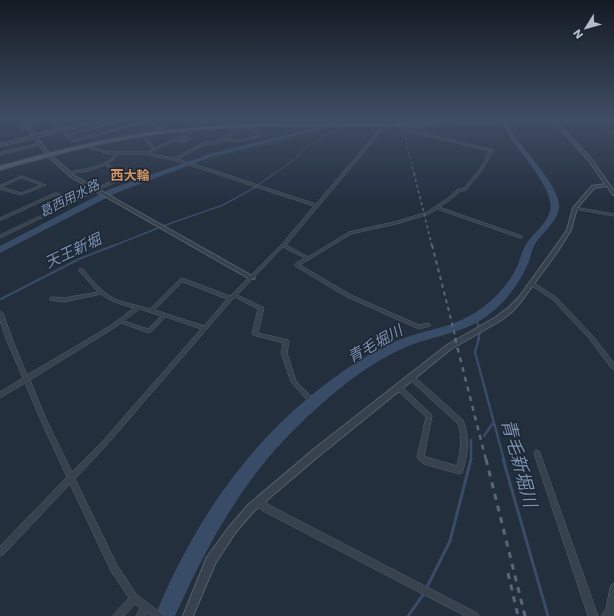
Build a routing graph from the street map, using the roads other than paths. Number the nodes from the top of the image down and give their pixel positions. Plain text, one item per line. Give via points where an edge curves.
1 (29, 147) edge
2 (42, 147) edge
3 (76, 147) edge
4 (80, 147) edge
5 (160, 147) edge
6 (198, 147) edge
7 (366, 147) edge
8 (475, 147) edge
9 (579, 147) edge
10 (90, 148) dead end
11 (155, 149) joint
12 (47, 153) junction
13 (149, 153) junction
14 (0, 154) edge
15 (117, 154) junction
16 (175, 159) junction
17 (105, 164) junction
18 (0, 167) edge
19 (69, 173) junction
20 (125, 176) dead end
21 (113, 182) dead end
22 (607, 185) junction
23 (0, 188) edge
24 (95, 190) junction
25 (614, 194) edge
26 (71, 201) junction
27 (316, 205) junction
28 (436, 207) junction
29 (575, 208) junction
30 (0, 214) edge
31 (614, 215) edge
32 (2, 218) edge
33 (2, 233) edge
34 (0, 236) edge
35 (521, 238) dead end
36 (283, 245) junction
37 (307, 258) junction
38 (81, 270) dead end
39 (252, 278) junction
40 (531, 283) junction
41 (100, 293) junction
42 (233, 297) junction
43 (52, 299) dead end
44 (139, 307) junction
45 (151, 311) junction
46 (0, 313) edge
47 (165, 315) junction
48 (120, 320) junction
49 (428, 325) dead end
50 (205, 328) junction
51 (614, 367) edge
52 (26, 378) junction
53 (412, 378) junction
54 (399, 388) junction
55 (0, 395) edge
56 (308, 397) dead end
57 (537, 453) dead end
58 (72, 477) junction
59 (258, 501) junction
60 (0, 552) edge
61 (614, 588) edge
62 (134, 598) junction
63 (152, 612) edge
64 (118, 616) edge
65 (141, 616) edge
66 (188, 616) edge
67 (474, 616) edge
68 (593, 616) edge
69 (606, 616) edge

1 - 14 street
2 - 12 street
3 - 12 main road
4 - 12 main road
5 - 11 street
6 - 16 street
7 - 27 street
8 - 28 street via 492,151 465,188
9 - 22 street
10 - 15 street
11 - 13 street
12 - 18 main road
12 - 19 street
13 - 15 street
13 - 16 street
15 - 17 street via 112,161
16 - 27 street
17 - 19 street via 86,171
17 - 20 street
19 - 24 street
21 - 24 street
22 - 25 street
22 - 29 street via 593,187
23 - 23 street via 21,194 44,185 22,177
24 - 26 street
24 - 39 street
26 - 32 street via 56,194
26 - 33 street
27 - 36 street
28 - 35 street
28 - 37 street via 413,218 350,233
29 - 31 street
29 - 40 street via 569,230
30 - 32 street
33 - 34 street
36 - 37 street
36 - 39 street
37 - 49 street via 297,265 349,296 419,327
38 - 41 street
39 - 42 street
40 - 51 street via 554,298 590,336
40 - 53 street via 510,310 449,347
41 - 43 street via 64,300
41 - 44 street via 120,304
42 - 45 street via 182,280
42 - 50 street
42 - 56 street via 261,308 255,334 286,342 284,353 294,382
44 - 45 street
44 - 48 street
45 - 47 street
46 - 52 street
47 - 48 street via 149,330
47 - 50 street
48 - 52 street
50 - 58 street
52 - 55 street
52 - 58 street
53 - 54 street
53 - 54 street via 464,427 463,455 459,470 420,457 429,416
54 - 59 street
57 - 68 street
58 - 60 street
58 - 62 street via 114,568
59 - 66 street via 232,530 211,561
59 - 67 street via 266,508
61 - 69 street via 610,611
62 - 63 street
62 - 64 street
63 - 65 street

